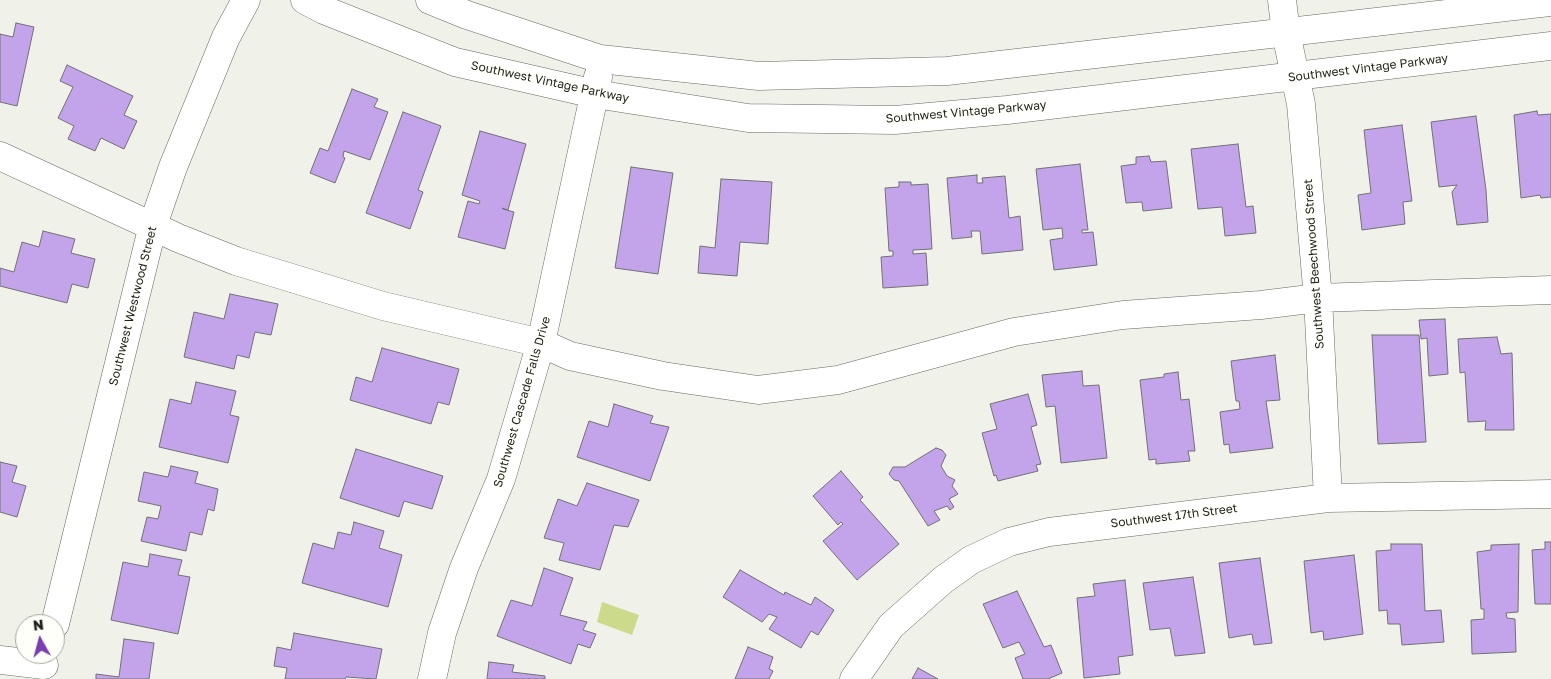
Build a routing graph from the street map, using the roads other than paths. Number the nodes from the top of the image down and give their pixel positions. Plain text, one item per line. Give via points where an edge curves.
1 (246, 0) edge
2 (305, 0) edge
3 (430, 0) edge
4 (1282, 0) edge
5 (1551, 2) edge
6 (1286, 33) junction
7 (1551, 46) edge
8 (600, 59) junction
9 (1295, 76) junction
10 (595, 94) junction
11 (0, 156) edge
12 (153, 225) junction
13 (1551, 290) edge
14 (1318, 298) junction
15 (541, 344) junction
16 (1551, 494) edge
17 (1328, 498) junction
18 (56, 614) edge
19 (0, 660) edge
20 (45, 666) edge
21 (432, 679) edge
22 (854, 679) edge

1 - 12 street, Southwest Westwood Street via 226,37
2 - 10 street, Southwest Vintage Parkway via 456,62
3 - 8 street
4 - 6 street, Southwest Beechwood Street
5 - 6 street
6 - 8 street via 947,71 759,76
6 - 9 street, Southwest Beechwood Street
7 - 9 street, Southwest Vintage Parkway
8 - 10 street, Southwest Cascade Falls Drive
9 - 10 street, Southwest Vintage Parkway via 895,120 748,118
9 - 14 street, Southwest Beechwood Street via 1301,104
10 - 15 street, Southwest Cascade Falls Drive
11 - 12 street
12 - 15 street via 236,262 383,306
12 - 18 street, Southwest Westwood Street
13 - 14 street
14 - 15 street via 1123,315 1014,332 838,380 758,390 663,376 570,356
14 - 17 street, Southwest Beechwood Street
15 - 21 street, Southwest Cascade Falls Drive via 501,479 464,568 442,634
16 - 17 street, Southwest 17th Street
17 - 22 street, Southwest 17th Street via 1049,532 1009,542 964,565 943,580 891,626
19 - 20 street

